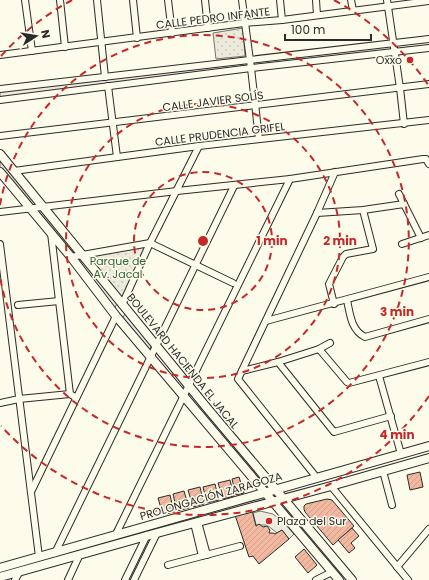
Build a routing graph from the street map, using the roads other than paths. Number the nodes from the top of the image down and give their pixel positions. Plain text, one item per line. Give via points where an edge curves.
1 (25, 0) edge
2 (60, 0) edge
3 (97, 0) edge
4 (133, 0) edge
5 (168, 0) edge
6 (205, 0) edge
7 (242, 0) edge
8 (280, 0) edge
9 (316, 0) edge
10 (352, 0) edge
11 (424, 1) edge
12 (388, 3) edge
13 (353, 10) junction
14 (317, 15) junction
15 (282, 20) junction
16 (244, 23) junction
17 (208, 28) junction
18 (172, 33) junction
19 (137, 38) junction
20 (429, 38) edge
21 (101, 42) junction
22 (394, 43) junction
23 (65, 47) junction
24 (429, 48) edge
25 (32, 51) junction
26 (311, 52) junction
27 (395, 52) junction
28 (0, 55) edge
29 (250, 59) junction
30 (311, 61) junction
31 (214, 63) junction
32 (252, 68) junction
33 (215, 72) junction
34 (136, 73) junction
35 (105, 77) junction
36 (136, 82) junction
37 (429, 84) edge
38 (108, 86) junction
39 (400, 88) junction
40 (3, 89) edge
41 (8, 99) junction
42 (0, 100) edge
43 (255, 106) junction
44 (429, 120) edge
45 (113, 123) junction
46 (404, 124) junction
47 (0, 136) edge
48 (259, 140) junction
49 (199, 146) junction
50 (0, 154) edge
51 (117, 157) junction
52 (429, 164) edge
53 (14, 171) junction
54 (0, 172) edge
55 (335, 172) junction
56 (290, 179) junction
57 (234, 186) junction
58 (177, 191) junction
59 (399, 194) dead end
60 (404, 204) junction
61 (44, 208) junction
62 (30, 209) junction
63 (363, 210) junction
64 (0, 212) edge
65 (317, 213) junction
66 (51, 233) junction
67 (429, 236) edge
68 (421, 238) junction
69 (150, 242) junction
70 (0, 244) edge
71 (402, 244) dead end
72 (82, 255) junction
73 (70, 256) junction
74 (196, 264) junction
75 (429, 277) edge
76 (233, 283) dead end
77 (347, 300) junction
78 (59, 301) junction
79 (334, 304) junction
80 (18, 305) dead end
81 (122, 305) junction
82 (116, 316) junction
83 (429, 319) edge
84 (266, 321) junction
85 (330, 343) dead end
86 (157, 346) junction
87 (319, 348) junction
88 (151, 357) junction
89 (278, 362) junction
90 (429, 362) edge
91 (242, 370) junction
92 (379, 376) junction
93 (189, 386) junction
94 (73, 396) junction
95 (184, 396) junction
96 (19, 399) junction
97 (0, 403) edge
98 (391, 416) junction
99 (429, 446) edge
100 (401, 454) junction
101 (429, 458) edge
102 (383, 471) junction
103 (317, 478) junction
104 (331, 486) junction
105 (275, 489) junction
106 (31, 492) junction
107 (264, 492) junction
108 (283, 499) junction
109 (272, 502) junction
110 (392, 505) dead end
111 (196, 522) junction
112 (429, 529) edge
113 (157, 533) junction
114 (115, 536) junction
115 (147, 536) junction
116 (143, 544) junction
117 (240, 546) dead end
118 (150, 548) junction
119 (55, 553) junction
120 (80, 554) junction
121 (204, 556) junction
122 (39, 557) junction
123 (168, 565) dead end
124 (397, 567) junction
125 (0, 568) edge
126 (20, 570) junction
127 (332, 572) junction
128 (0, 577) edge
129 (135, 578) edge
130 (15, 580) edge
131 (68, 580) edge
132 (125, 580) edge
133 (142, 580) edge
134 (316, 580) edge
135 (339, 580) edge
136 (352, 580) edge
137 (408, 580) edge

1 - 25 street
2 - 23 street
3 - 21 street
4 - 19 street
5 - 18 street
6 - 17 street
7 - 16 street
8 - 15 street
9 - 14 street
10 - 13 street
11 - 12 street, CALLE PEDRO INFANTE
12 - 13 street, CALLE PEDRO INFANTE
12 - 22 street
13 - 14 street, CALLE PEDRO INFANTE
14 - 15 street, CALLE PEDRO INFANTE
15 - 16 street, CALLE PEDRO INFANTE
16 - 17 street, CALLE PEDRO INFANTE
16 - 29 street
17 - 18 street, CALLE PEDRO INFANTE
18 - 19 street, CALLE PEDRO INFANTE
19 - 21 street, CALLE PEDRO INFANTE
20 - 22 street
21 - 23 street, CALLE PEDRO INFANTE
21 - 35 street
22 - 26 street
22 - 27 street
23 - 25 street, CALLE PEDRO INFANTE
24 - 27 street
25 - 28 street, CALLE PEDRO INFANTE
26 - 29 street
26 - 30 street
27 - 30 street
27 - 39 street
29 - 31 street
29 - 32 street
30 - 32 street
31 - 33 street
31 - 34 street
32 - 33 street
32 - 43 street
33 - 36 street
34 - 35 street
34 - 36 street
35 - 40 street
36 - 38 street
37 - 39 street, CALLE JAVIER SOLÍS
38 - 41 street
38 - 45 street
39 - 43 street, CALLE JAVIER SOLÍS
39 - 46 street
40 - 41 street
41 - 42 street
43 - 45 street, CALLE JAVIER SOLÍS
43 - 48 street
44 - 46 street, CALLE PRUDENCIA GRIFEL
45 - 47 street, CALLE JAVIER SOLÍS
45 - 51 street
46 - 48 street, CALLE PRUDENCIA GRIFEL
48 - 49 street, CALLE PRUDENCIA GRIFEL
49 - 51 street, CALLE PRUDENCIA GRIFEL
49 - 58 street
50 - 53 main road, BOULEVARD HACIENDA EL JACAL
51 - 53 street, CALLE PRUDENCIA GRIFEL
52 - 55 street via 423,158
53 - 61 main road, BOULEVARD HACIENDA EL JACAL
54 - 62 main road, BOULEVARD HACIENDA EL JACAL
55 - 56 street
55 - 65 street
56 - 57 street
56 - 93 street
57 - 58 street
57 - 74 street
58 - 61 street
58 - 69 street
59 - 60 street
60 - 63 street
60 - 68 street
61 - 62 street
61 - 72 main road, BOULEVARD HACIENDA EL JACAL
62 - 64 street
62 - 66 main road, BOULEVARD HACIENDA EL JACAL
63 - 65 street
63 - 79 street via 373,249 346,254 343,257 329,284
65 - 84 street
66 - 73 main road, BOULEVARD HACIENDA EL JACAL
66 - 78 street
67 - 68 street
68 - 71 street
69 - 72 street
69 - 74 street
69 - 81 street
70 - 96 street
72 - 73 street
72 - 81 main road, BOULEVARD HACIENDA EL JACAL
73 - 82 main road, BOULEVARD HACIENDA EL JACAL
74 - 76 street
74 - 86 street
75 - 77 street
77 - 79 street
77 - 83 street via 353,325 365,337
78 - 80 street
78 - 94 street
79 - 84 street
81 - 86 main road, BOULEVARD HACIENDA EL JACAL
82 - 88 main road, BOULEVARD HACIENDA EL JACAL
82 - 94 street
84 - 91 street
85 - 87 street
86 - 88 street
86 - 93 main road, BOULEVARD HACIENDA EL JACAL
87 - 89 street
87 - 92 street via 347,382
88 - 95 main road, BOULEVARD HACIENDA EL JACAL
88 - 119 street
89 - 91 street
89 - 98 street via 334,432
90 - 92 street
91 - 103 street via 238,379
92 - 98 street
93 - 95 street
93 - 105 main road, BOULEVARD HACIENDA EL JACAL
94 - 96 street
94 - 106 street
95 - 107 main road, BOULEVARD HACIENDA EL JACAL
95 - 114 street
96 - 97 street
96 - 106 street
98 - 100 street
99 - 100 main road, PROLONGACIÓN ZARAGOZA
100 - 103 main road, PROLONGACIÓN ZARAGOZA
101 - 102 main road, PROLONGACIÓN ZARAGOZA
102 - 104 main road, PROLONGACIÓN ZARAGOZA
102 - 110 street
103 - 105 main road, PROLONGACIÓN ZARAGOZA
104 - 108 main road, PROLONGACIÓN ZARAGOZA
104 - 124 street
105 - 107 main road, PROLONGACIÓN ZARAGOZA
105 - 108 main road, BOULEVARD HACIENDA EL JACAL
106 - 122 street
107 - 109 main road, BOULEVARD HACIENDA EL JACAL
107 - 114 main road, PROLONGACIÓN ZARAGOZA
108 - 109 main road, PROLONGACIÓN ZARAGOZA
108 - 136 main road, BOULEVARD HACIENDA EL JACAL
109 - 111 main road, PROLONGACIÓN ZARAGOZA
109 - 127 main road, BOULEVARD HACIENDA EL JACAL
111 - 113 main road, PROLONGACIÓN ZARAGOZA
111 - 121 street
112 - 124 street
113 - 115 main road, PROLONGACIÓN ZARAGOZA
113 - 118 street
114 - 119 main road, PROLONGACIÓN ZARAGOZA
115 - 116 street
115 - 120 main road, PROLONGACIÓN ZARAGOZA
116 - 118 street
116 - 132 street
117 - 121 street
118 - 129 street
119 - 122 main road, PROLONGACIÓN ZARAGOZA
120 - 126 main road, PROLONGACIÓN ZARAGOZA
120 - 131 street
121 - 123 street
122 - 125 main road, PROLONGACIÓN ZARAGOZA
124 - 137 street
126 - 128 main road, PROLONGACIÓN ZARAGOZA
126 - 130 street
127 - 134 street
127 - 135 main road, BOULEVARD HACIENDA EL JACAL
129 - 133 street

